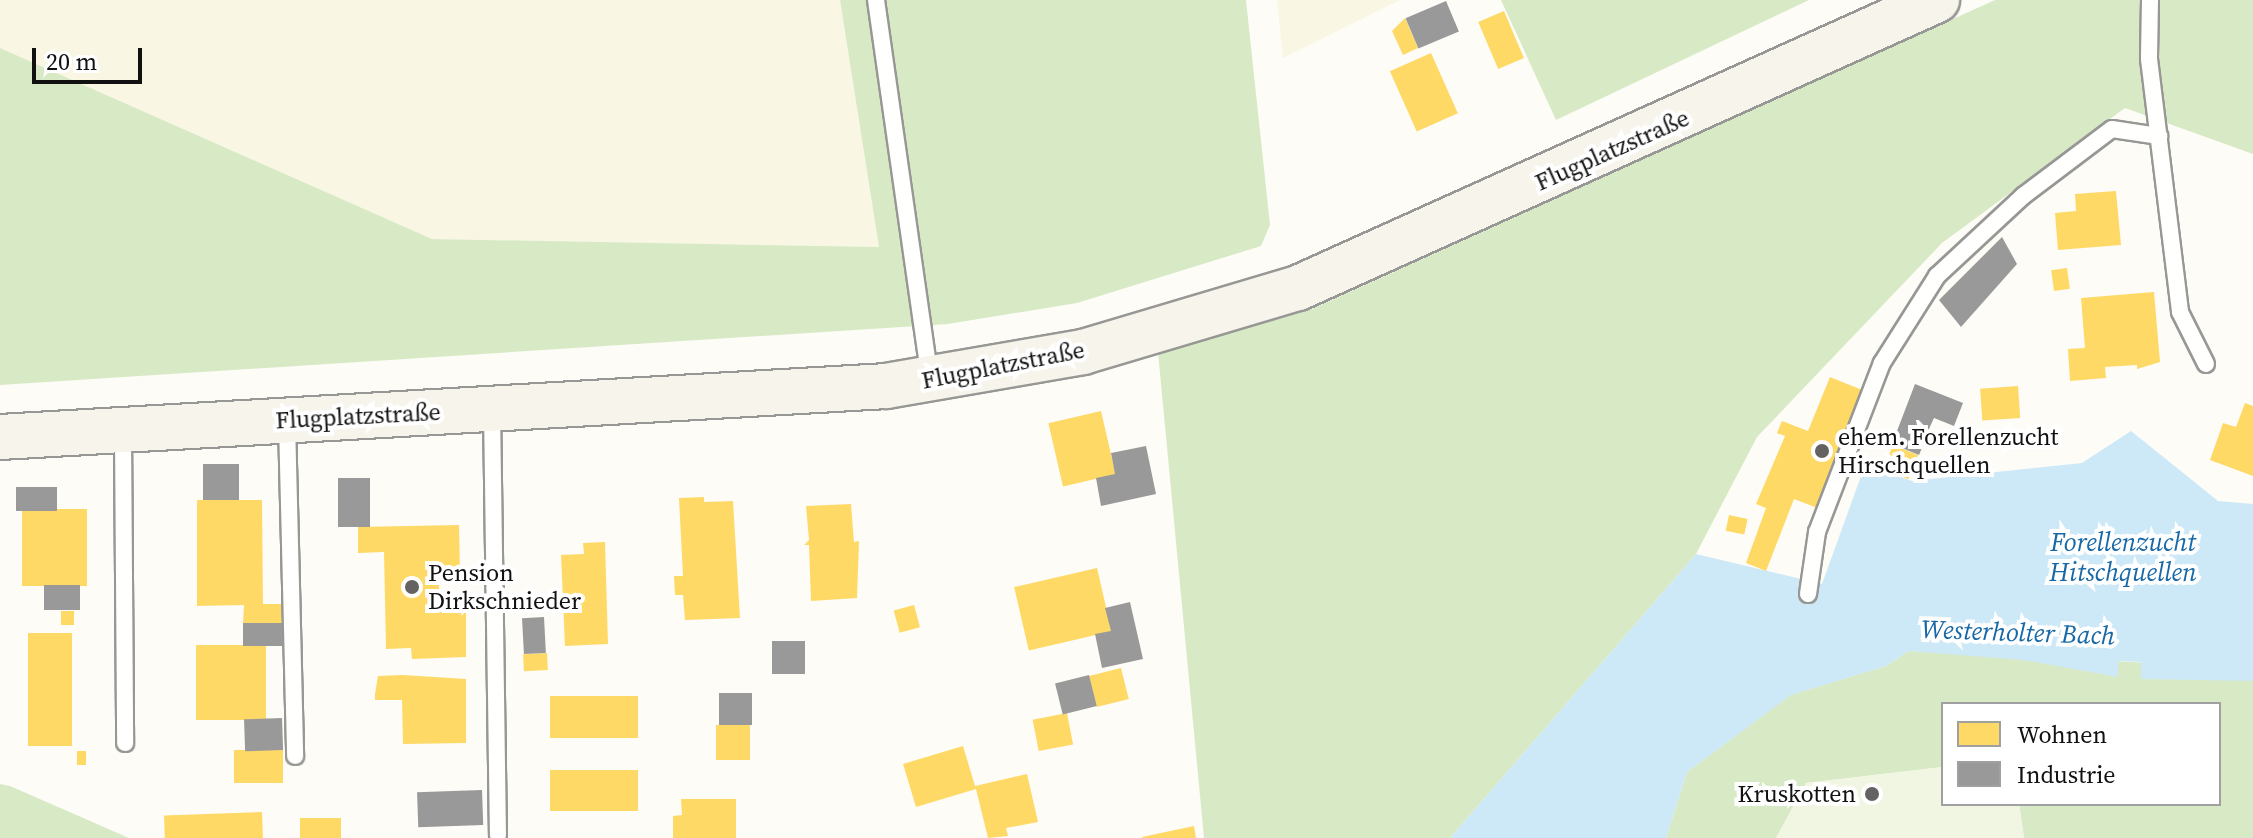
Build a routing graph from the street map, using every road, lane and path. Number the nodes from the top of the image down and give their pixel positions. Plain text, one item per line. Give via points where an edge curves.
1 (876, 0) edge
2 (1937, 0) edge
3 (2150, 0) edge
4 (2159, 136) junction
5 (2206, 364) dead end
6 (930, 380) junction
7 (492, 409) junction
8 (287, 420) junction
9 (123, 430) junction
10 (0, 437) edge
11 (1808, 594) dead end
12 (125, 743) dead end
13 (295, 756) dead end
14 (498, 835) dead end

1 - 6 lane
2 - 6 street, Flugplatzstraße via 1298,288 1083,352
3 - 4 lane via 2149,59
4 - 5 lane via 2180,312
4 - 11 lane via 2112,129 2023,196 1937,276 1882,363 1817,532
6 - 7 street, Flugplatzstraße
7 - 8 street, Flugplatzstraße
7 - 14 lane
8 - 9 street, Flugplatzstraße
8 - 13 lane
9 - 10 street, Flugplatzstraße
9 - 12 lane

